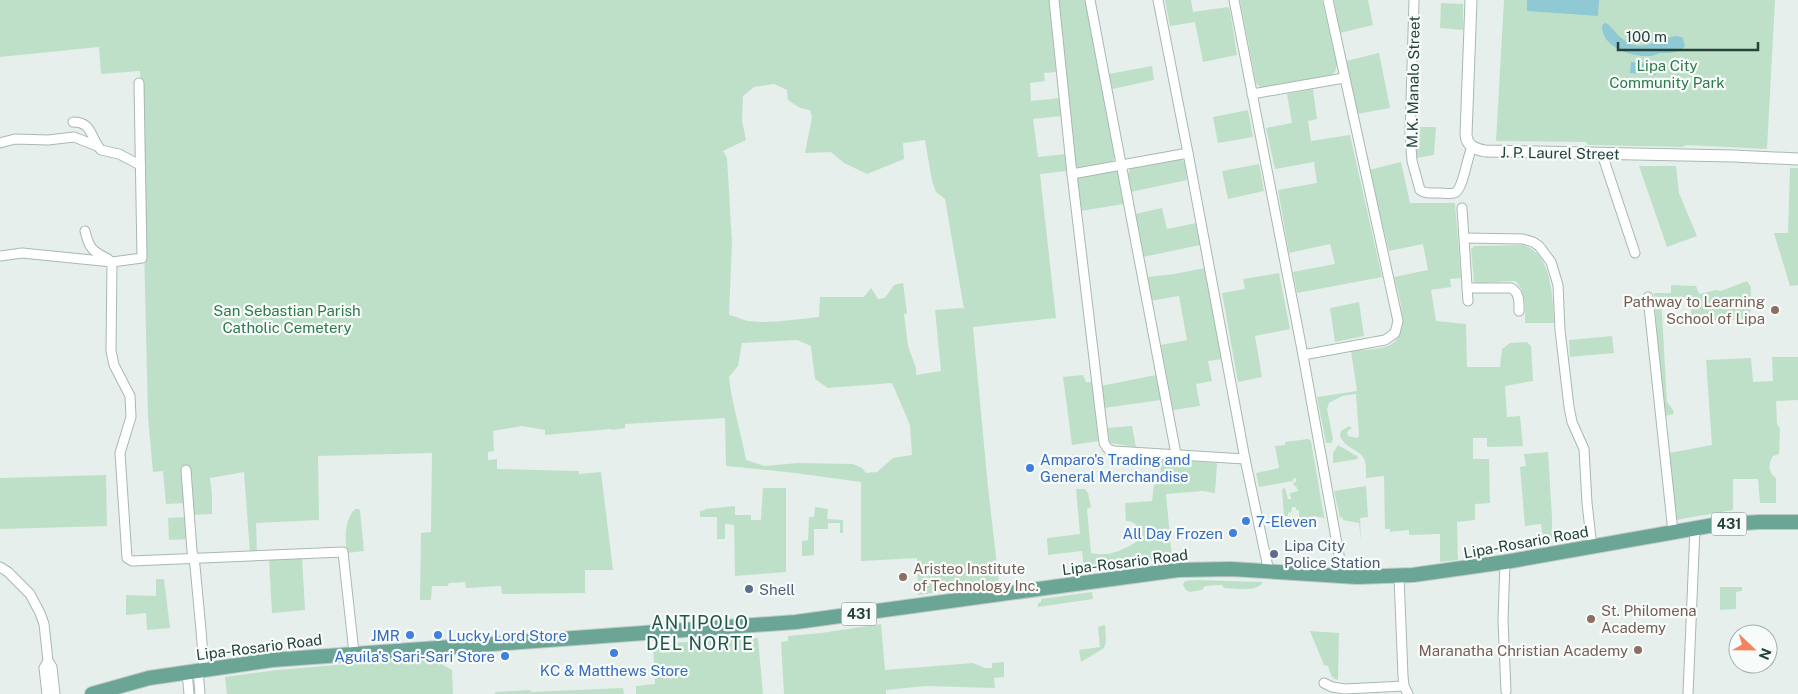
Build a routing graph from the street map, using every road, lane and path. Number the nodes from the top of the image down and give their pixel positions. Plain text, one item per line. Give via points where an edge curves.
1 (1054, 0) edge
2 (1090, 0) edge
3 (1158, 0) edge
4 (1234, 0) edge
5 (1328, 0) edge
6 (1414, 0) edge
7 (1471, 0) edge
8 (1344, 78) junction
9 (139, 83) dead end
10 (1252, 94) junction
11 (73, 122) dead end
12 (0, 143) edge
13 (97, 146) junction
14 (1472, 147) junction
15 (1188, 153) junction
16 (1602, 154) junction
17 (1798, 159) edge
18 (140, 165) junction
19 (1122, 165) junction
20 (1072, 174) junction
21 (1462, 208) dead end
22 (85, 231) dead end
23 (1464, 238) junction
24 (1635, 253) dead end
25 (0, 256) edge
26 (112, 262) junction
27 (1467, 288) junction
28 (1648, 297) dead end
29 (1468, 301) dead end
30 (1520, 311) dead end
31 (1303, 355) junction
32 (1176, 454) junction
33 (1245, 459) junction
34 (186, 470) dead end
35 (1798, 522) edge
36 (1694, 528) junction
37 (1673, 532) junction
38 (1592, 547) junction
39 (193, 558) junction
40 (1505, 562) junction
41 (0, 567) edge
42 (1269, 572) junction
43 (1399, 576) junction
44 (1343, 577) junction
45 (354, 653) junction
46 (48, 661) junction
47 (196, 670) junction
48 (1324, 683) dead end
49 (1406, 690) edge
50 (1506, 691) dead end
51 (47, 694) edge
52 (55, 694) edge
53 (92, 694) edge
54 (189, 694) edge
55 (200, 694) edge
56 (1688, 694) edge

1 - 20 street
2 - 19 street
3 - 15 street
4 - 10 street
5 - 8 street
6 - 14 street, M.K. Manalo Street via 1410,134 1415,176 1421,191 1458,192
7 - 14 street via 1466,135
8 - 10 street
8 - 31 street via 1398,311 1398,327 1391,337 1384,340
9 - 18 street
10 - 31 street
11 - 13 street via 87,126
12 - 13 street via 74,137
13 - 18 street
14 - 16 street, J. P. Laurel Street via 1485,151
15 - 19 street
15 - 33 street
16 - 17 street, J. P. Laurel Street
16 - 24 street
18 - 26 street via 142,258
19 - 20 street
19 - 32 street
20 - 32 street via 1104,443 1114,451
21 - 23 street
22 - 26 street via 92,250
23 - 27 street
23 - 38 street via 1523,239 1539,246 1551,262 1558,285 1567,399 1572,422 1584,449
25 - 26 street via 26,253
26 - 39 street via 111,351 114,365 130,396 131,417 120,452 127,558 132,561
27 - 29 street
27 - 30 street via 1511,288 1518,296
28 - 37 street
31 - 44 street
32 - 33 street
33 - 42 street
34 - 39 street
35 - 36 main road, 431 via 1734,523
36 - 37 main road, 431
36 - 56 street
37 - 38 main road, Lipa-Rosario Road / 431
38 - 40 main road, Lipa-Rosario Road / 431
39 - 45 street via 343,552
39 - 47 street via 202,630
40 - 43 main road, Lipa-Rosario Road / 431
40 - 50 street
41 - 46 street via 19,582 36,603 44,624
42 - 44 main road, Lipa-Rosario Road / 431
42 - 45 main road, Lipa-Rosario Road / 431 via 1202,569 1156,572 796,622
43 - 44 main road, Lipa-Rosario Road / 431
43 - 49 street
45 - 47 main road, Lipa-Rosario Road / 431
46 - 51 street via 44,668
46 - 52 street via 52,667
47 - 53 main road, Lipa-Rosario Road / 431 via 148,678
47 - 54 street
47 - 55 street
48 - 49 street via 1332,687

